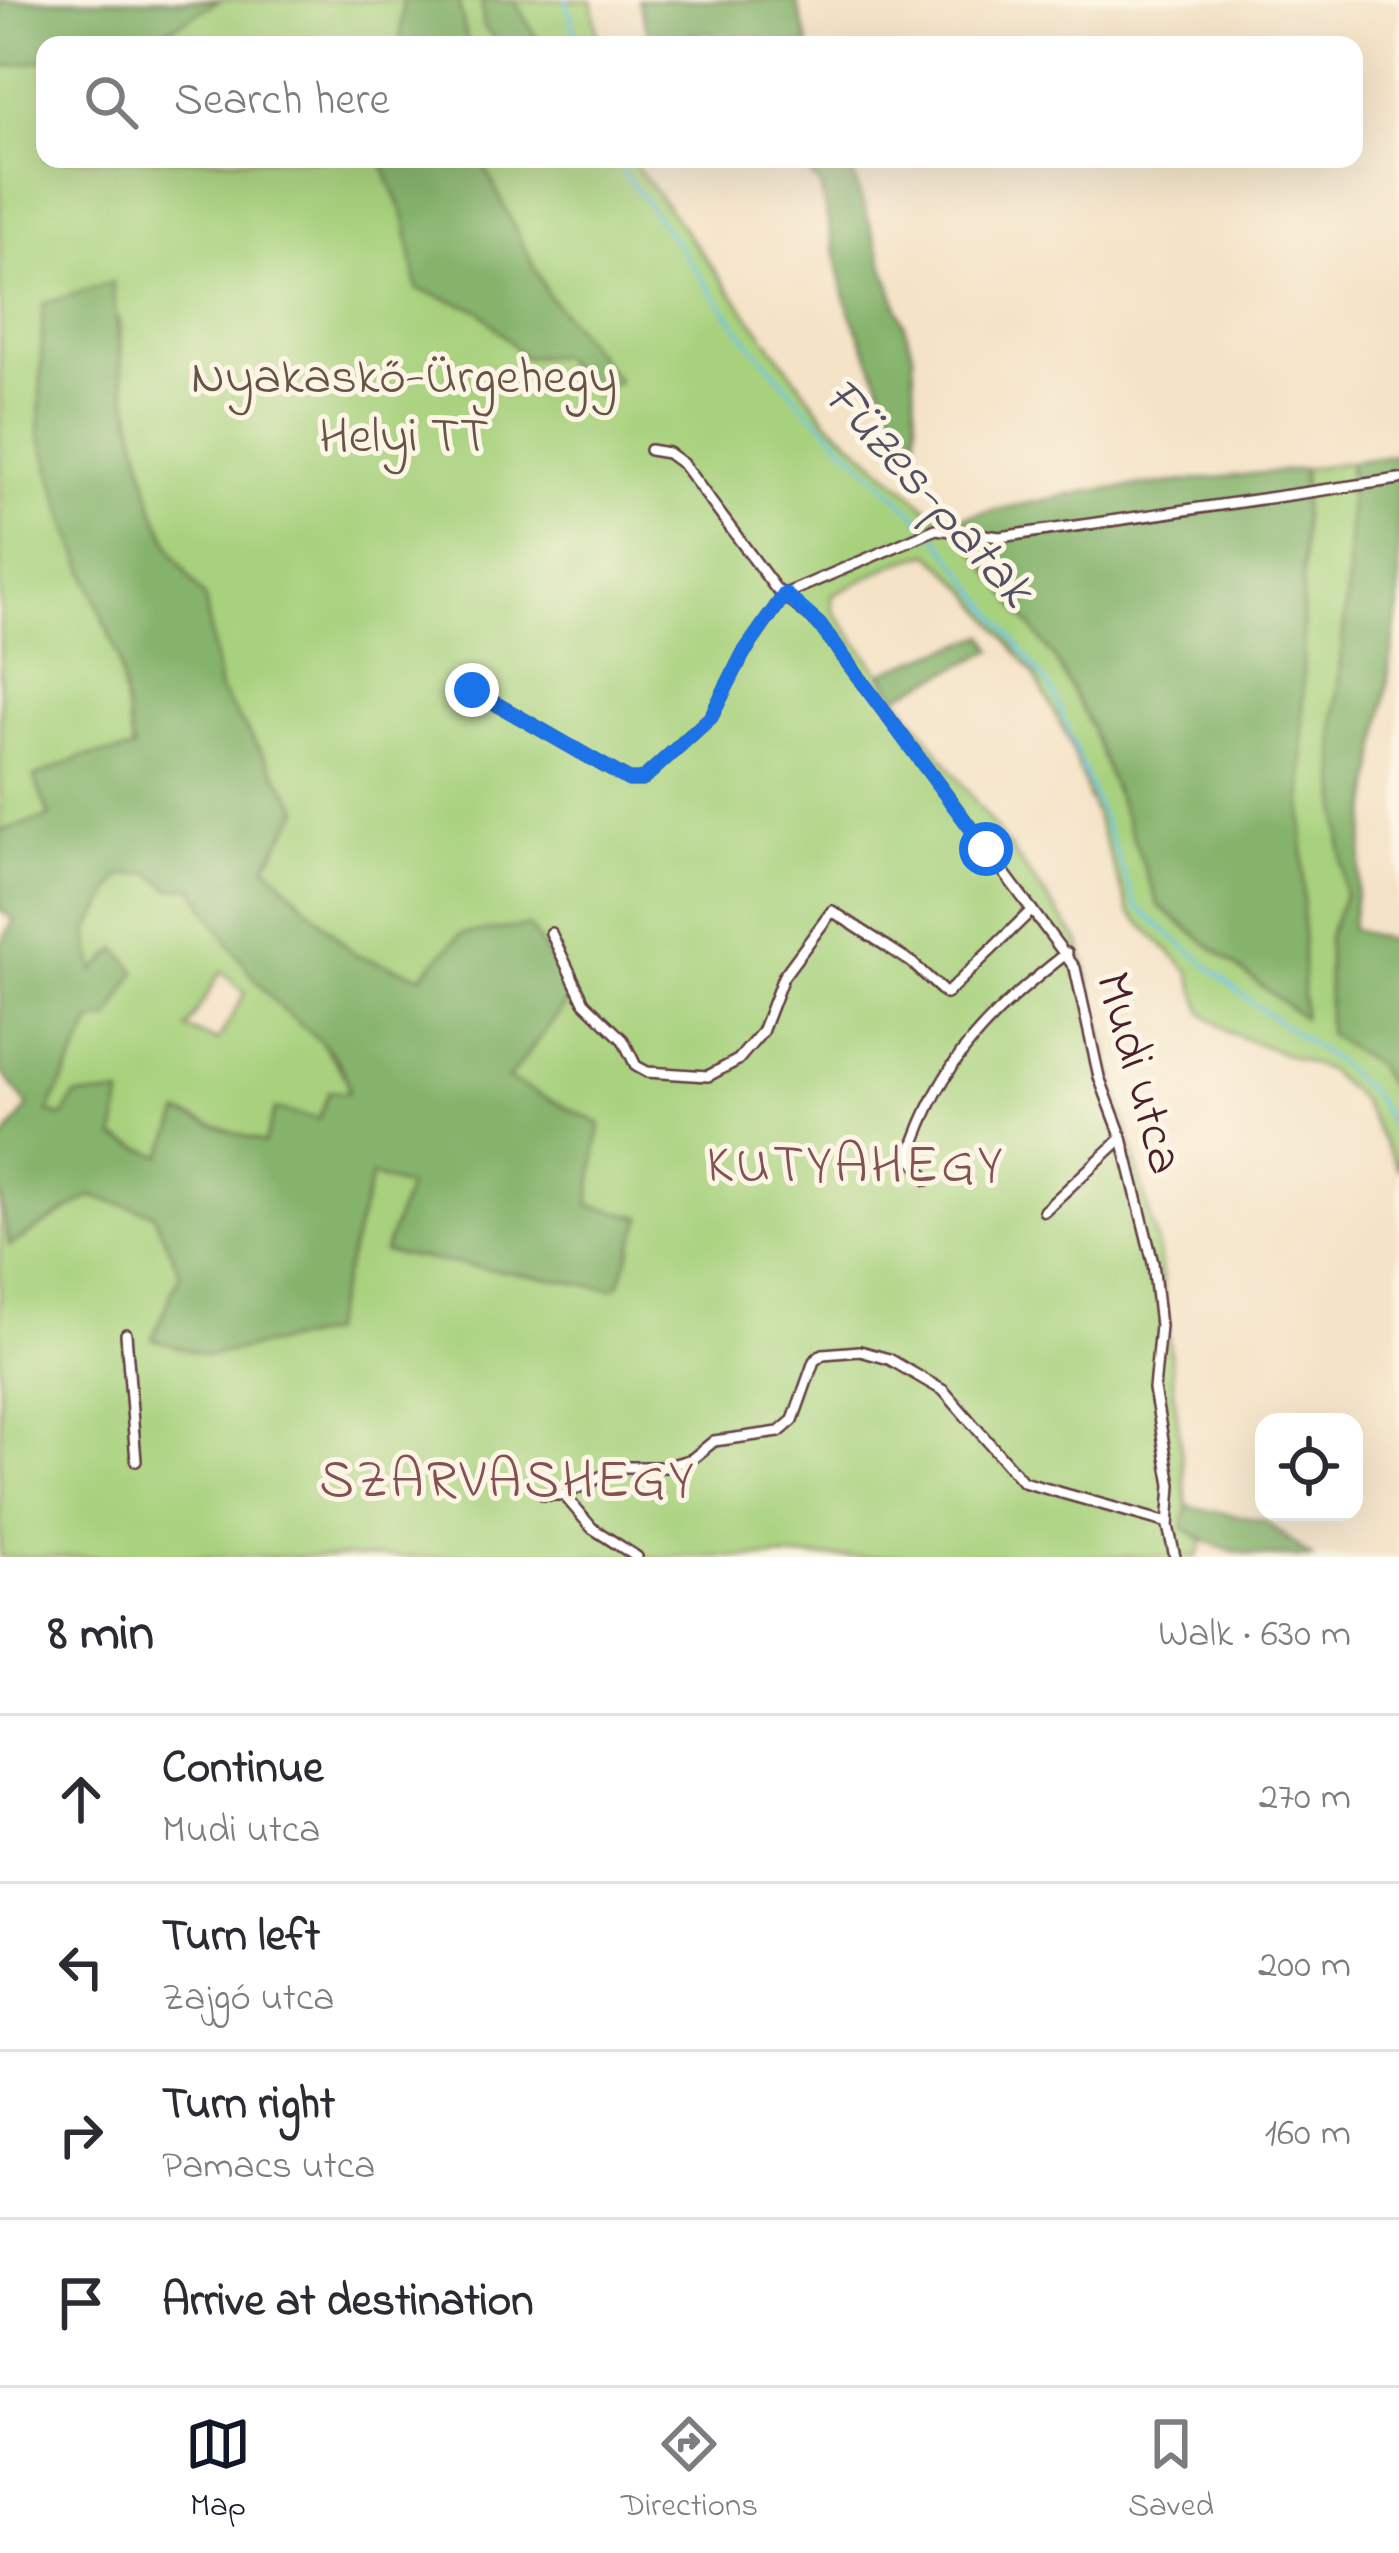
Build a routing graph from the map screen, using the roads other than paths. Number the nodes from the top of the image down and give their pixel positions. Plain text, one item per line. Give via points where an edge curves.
1 (650, 450) dead end
2 (1399, 479) edge
3 (785, 594) junction
4 (472, 690) dead end
5 (1032, 910) junction
6 (551, 933) dead end
7 (1067, 953) junction
8 (1122, 1138) junction
9 (927, 1180) dead end
10 (1044, 1211) dead end
11 (126, 1334) dead end
12 (136, 1461) dead end
13 (544, 1495) dead end
14 (564, 1495) junction
15 (1168, 1523) junction
16 (637, 1557) edge
17 (1174, 1557) edge

1 - 3 street, Mudi utca via 683,464
2 - 3 street via 1000,537 932,531
3 - 4 street via 711,717 642,780 629,780
3 - 5 street, Mudi utca via 819,624
5 - 6 street via 946,994 832,910 783,977 762,1032 738,1060 708,1076 637,1066 584,1002
5 - 7 street, Mudi utca
7 - 8 street, Mudi utca
7 - 9 street via 987,1017 937,1087 910,1155
8 - 10 street
8 - 15 street, Mudi utca via 1153,1263 1160,1325 1154,1389 1171,1485
11 - 12 street
13 - 14 street
14 - 15 street via 620,1467 665,1467 714,1442 778,1432 793,1420 814,1361 860,1351 944,1391 1023,1482
14 - 16 street via 592,1528
15 - 17 street, Mudi utca

